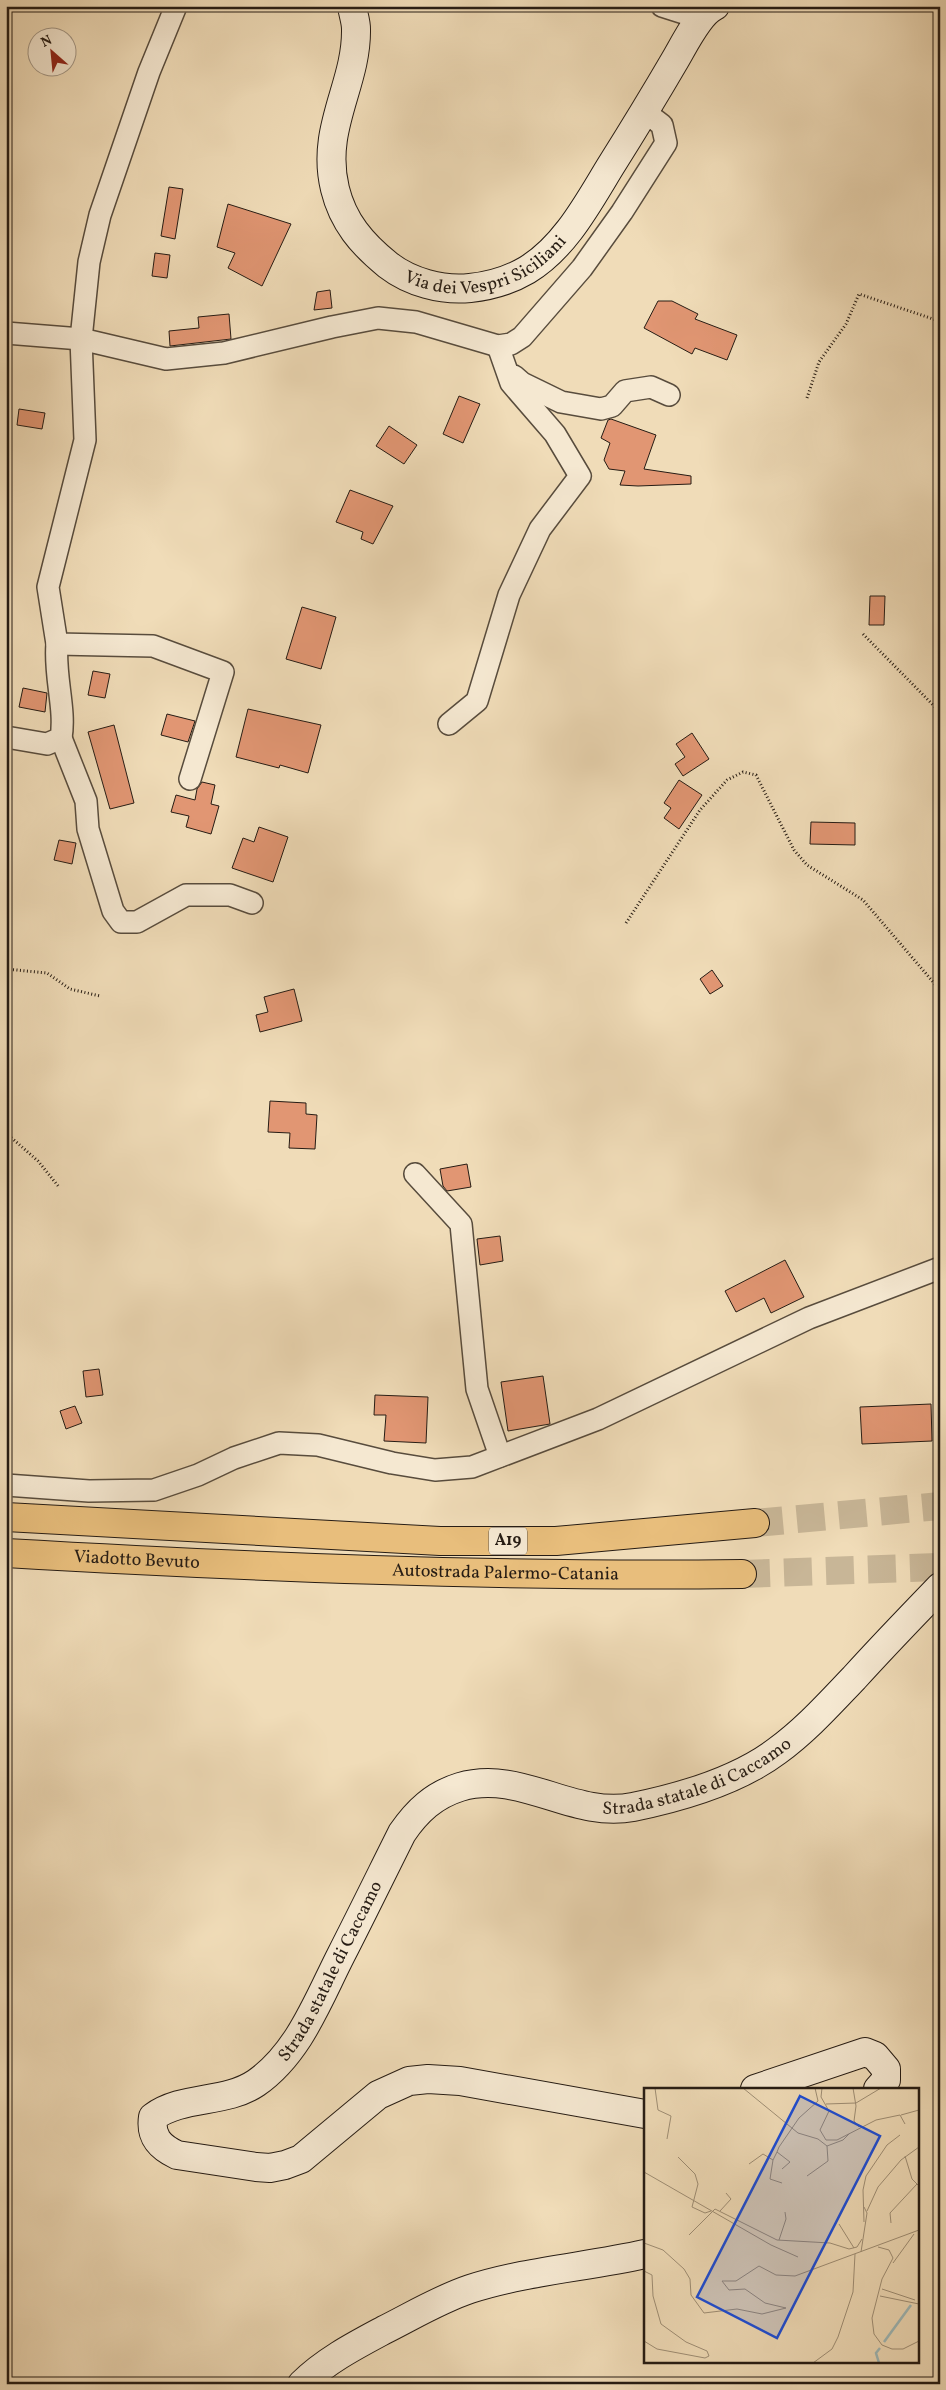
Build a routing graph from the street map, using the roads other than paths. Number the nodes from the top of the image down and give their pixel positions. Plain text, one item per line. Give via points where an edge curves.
1 (176, 6) edge
2 (662, 6) edge
3 (711, 8) edge
4 (358, 14) edge
5 (645, 112) junction
6 (6, 333) edge
7 (81, 339) junction
8 (498, 346) junction
9 (508, 371) junction
10 (668, 396) dead end
11 (57, 644) junction
12 (450, 724) dead end
13 (6, 737) edge
14 (61, 738) junction
15 (190, 779) dead end
16 (252, 902) dead end
17 (416, 1174) dead end
18 (940, 1268) edge
19 (500, 1456) junction
20 (6, 1485) edge
21 (6, 1517) edge
22 (755, 1523) tunnel mouth
23 (260, 1530) joint
24 (6, 1553) edge
25 (269, 1568) joint
26 (742, 1574) tunnel mouth
27 (940, 1587) edge
28 (758, 2088) edge
29 (879, 2088) edge
30 (644, 2114) edge
31 (644, 2254) edge
32 (302, 2384) edge

1 - 7 street via 149,72 100,216 89,262
2 - 3 street via 684,13
3 - 5 main road, Via dei Vespri Siciliani
4 - 5 main road, Via dei Vespri Siciliani via 353,56 331,140 330,166 342,211 353,232 392,268 411,278 461,289 504,281 528,270 548,255 583,211
5 - 8 street via 662,125 666,143 582,268 522,337 511,344
6 - 7 street
7 - 8 street via 166,359 224,353 378,318 416,322
7 - 11 street via 85,440 48,587
8 - 9 street
9 - 10 street via 522,383 561,402 601,409 612,406 625,391 651,387
9 - 12 street via 512,383 555,434 580,476 540,529 513,587 477,701
11 - 14 street via 63,725
11 - 15 street via 153,646 223,672
13 - 14 street via 47,744
14 - 16 street via 86,801 88,829 113,911 121,922 137,922 186,895 230,895
17 - 19 street via 461,1224 477,1389
18 - 19 street via 809,1318 598,1419
19 - 20 street via 472,1467 435,1470 392,1464 318,1445 279,1443 154,1490 89,1491
21 - 23 highway, Viadotto Bevuto / A19
22 - 23 highway, Autostrada Palermo-Catania / A19 via 556,1541 440,1541
24 - 25 highway, Viadotto Bevuto / A19
25 - 26 highway, Autostrada Palermo-Catania / A19 via 527,1574
27 - 30 main road, Strada statale di Caccamo via 818,1715 777,1751 738,1774 633,1807 604,1810 510,1784 491,1782 451,1790 433,1799 415,1813 402,1833 290,2051 270,2072 237,2094 164,2109 154,2117 151,2128 164,2149 177,2155 270,2168 301,2159 378,2095 409,2081 460,2081
28 - 29 main road via 865,2052 875,2056 886,2069 886,2080
31 - 32 main road via 509,2279 469,2290 372,2336 329,2362

